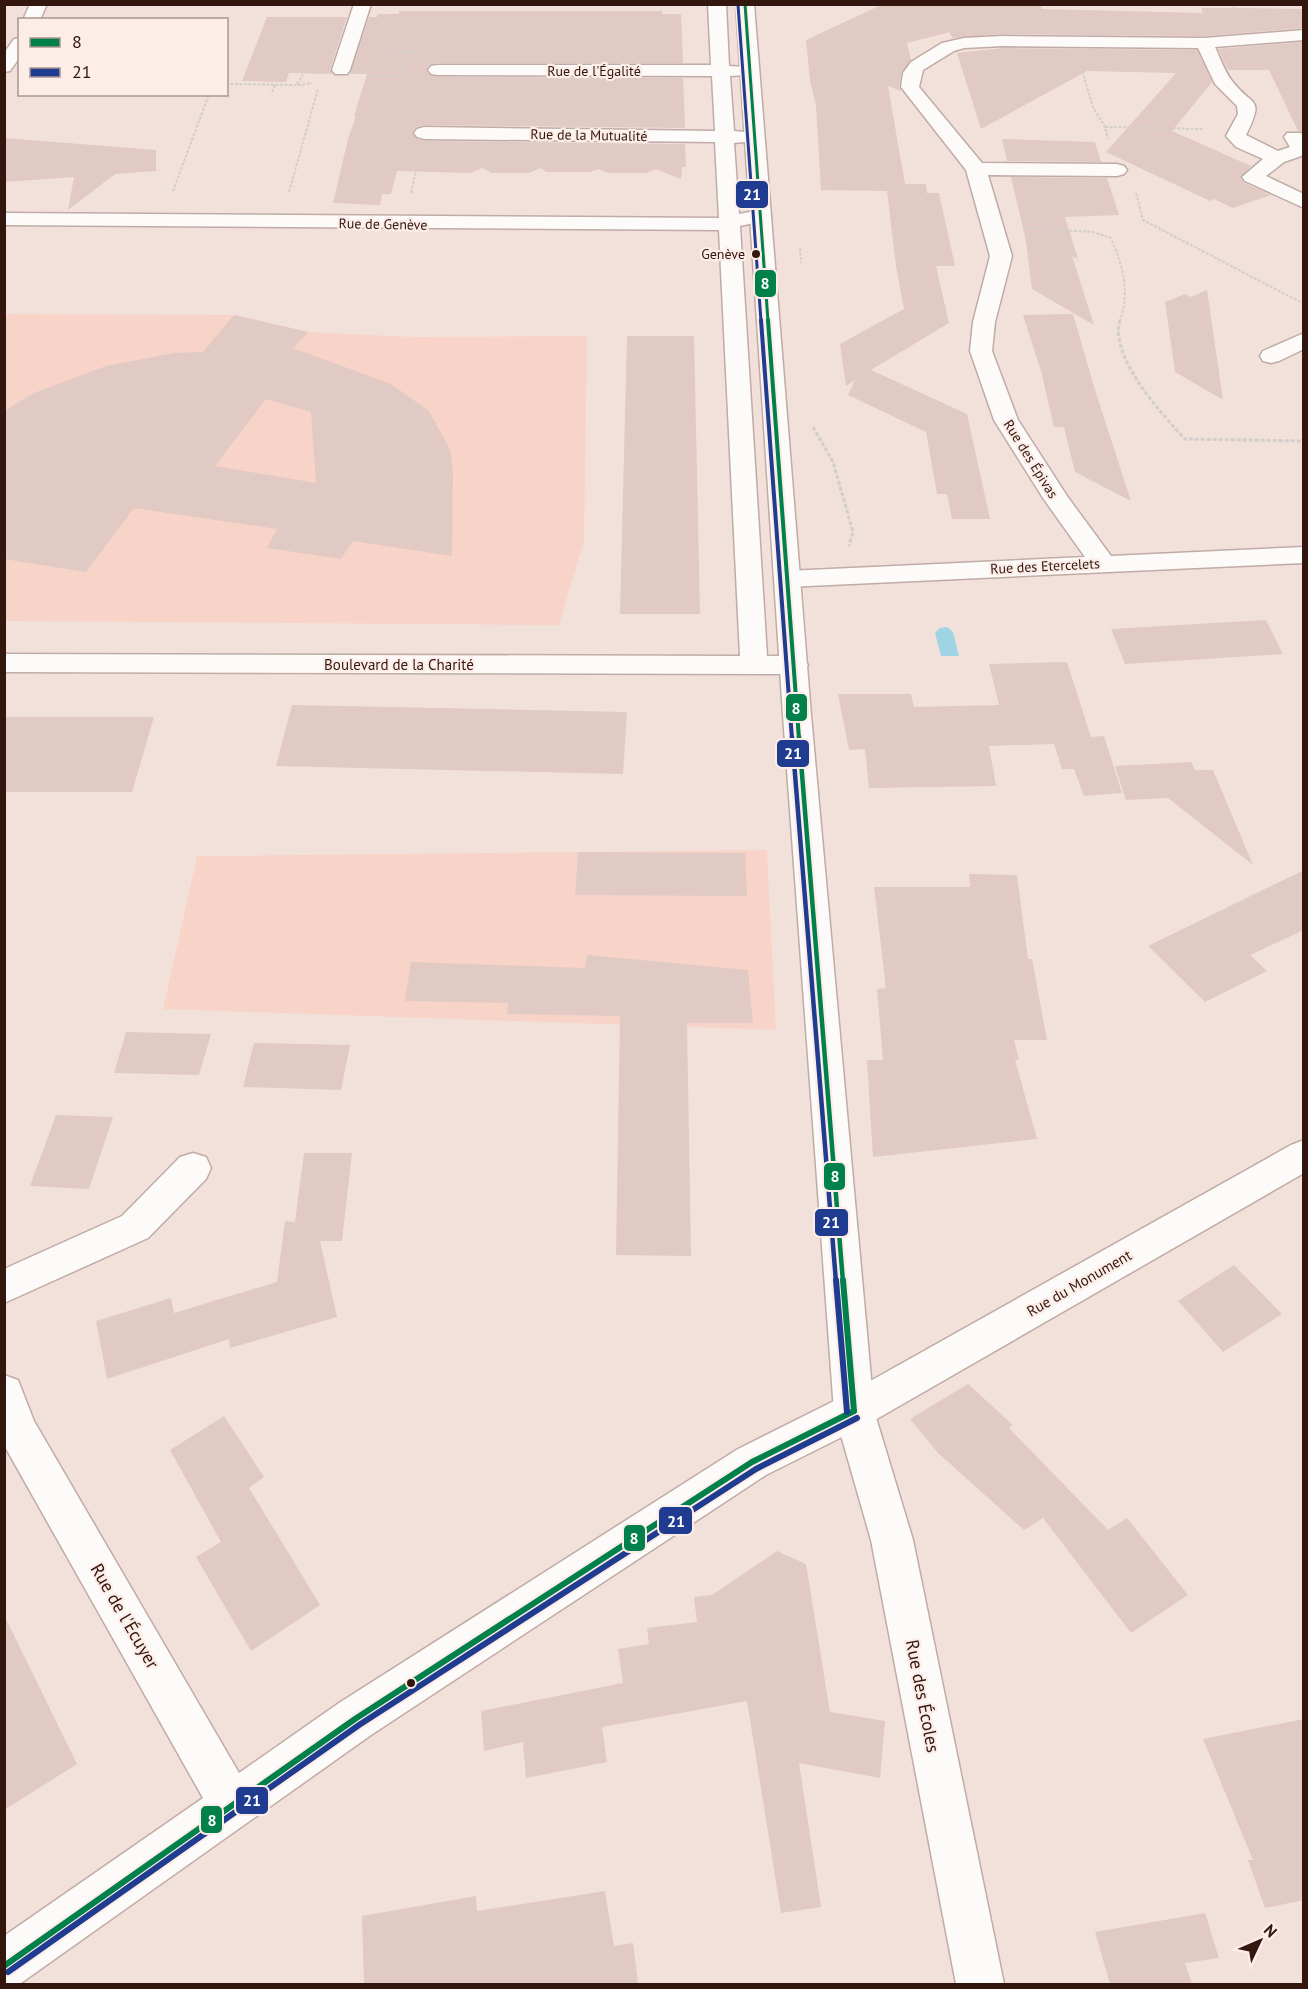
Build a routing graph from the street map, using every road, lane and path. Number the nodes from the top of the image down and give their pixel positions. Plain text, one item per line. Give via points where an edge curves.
1 (39, 4) edge
2 (363, 4) edge
3 (717, 4) edge
4 (745, 4) edge
5 (32, 18) edge
6 (1304, 35) edge
7 (1074, 42) junction
8 (1204, 43) junction
9 (18, 46) edge
10 (347, 51) junction
11 (4, 67) edge
12 (341, 70) joint
13 (437, 70) joint
14 (720, 71) junction
15 (750, 71) junction
16 (303, 75) dead end
17 (228, 84) edge
18 (275, 85) junction
19 (272, 92) dead end
20 (208, 96) edge
21 (1105, 127) junction
22 (1237, 130) junction
23 (424, 133) dead end
24 (724, 136) junction
25 (755, 137) junction
26 (1294, 137) dead end
27 (1277, 158) junction
28 (976, 169) junction
29 (1116, 170) junction
30 (287, 197) dead end
31 (170, 198) dead end
32 (1304, 202) edge
33 (761, 216) junction
34 (4, 219) edge
35 (729, 221) junction
36 (992, 227) junction
37 (1304, 304) edge
38 (1304, 340) edge
39 (1271, 356) dead end
40 (812, 426) dead end
41 (1304, 441) edge
42 (850, 542) dead end
43 (1304, 555) edge
44 (1103, 564) junction
45 (787, 579) junction
46 (4, 663) edge
47 (754, 664) junction
48 (794, 665) junction
49 (1304, 1155) edge
50 (193, 1168) dead end
51 (4, 1287) edge
52 (854, 1411) junction
53 (9, 1419) edge
54 (232, 1804) junction
55 (4, 1966) edge
56 (980, 1984) edge

1 - 5 street
2 - 10 street
3 - 14 street
4 - 15 street, Rue des Écoles
6 - 8 street, Rue des Épivas
7 - 8 street, Rue des Épivas
7 - 21 path via 1093,107
7 - 28 street, Rue des Épivas via 964,43 935,54 912,73 910,87 914,93
8 - 22 street via 1224,84 1246,104 1247,114
9 - 11 street
10 - 12 street
10 - 13 path via 442,51
12 - 30 path via 324,80 318,89
13 - 14 street, Rue de l'Égalité
14 - 15 street, Rue de l'Égalité
14 - 24 street
15 - 25 street, Rue des Écoles
16 - 18 path via 296,85
17 - 18 path
18 - 19 path
20 - 31 path
21 - 22 path
21 - 29 path
22 - 27 street via 1236,136 1243,143
23 - 24 street, Rue de la Mutualité
24 - 25 street, Rue de la Mutualité
24 - 35 street
25 - 33 street, Rue des Écoles
26 - 27 street via 1300,147 1297,151
27 - 32 street via 1252,177
28 - 29 street
28 - 36 street, Rue des Épivas
29 - 37 path via 1131,177 1143,220
33 - 35 street, Rue de Genève
33 - 45 street, Rue des Écoles
34 - 35 street, Rue de Genève via 709,225
35 - 47 street
36 - 41 path via 1093,232 1111,238 1120,261 1126,299 1118,332 1128,362 1165,420 1185,439
36 - 44 street, Rue des Épivas via 1001,256 984,322 981,351 1006,420
38 - 39 street
40 - 42 path via 833,462 853,532
43 - 44 street, Rue des Etercelets
44 - 45 street, Rue des Etercelets
45 - 48 street, Rue des Écoles
46 - 47 street, Boulevard de la Charité
47 - 48 street, Boulevard de la Charité
48 - 52 street, Rue des Écoles
49 - 52 street, Rue du Monument
50 - 51 street via 135,1227
52 - 54 street, Rue du Monument via 752,1462 355,1719
52 - 56 street, Rue des Écoles via 892,1540
53 - 54 street, Rue de l'Écuyer
54 - 55 street, Rue du Monument

